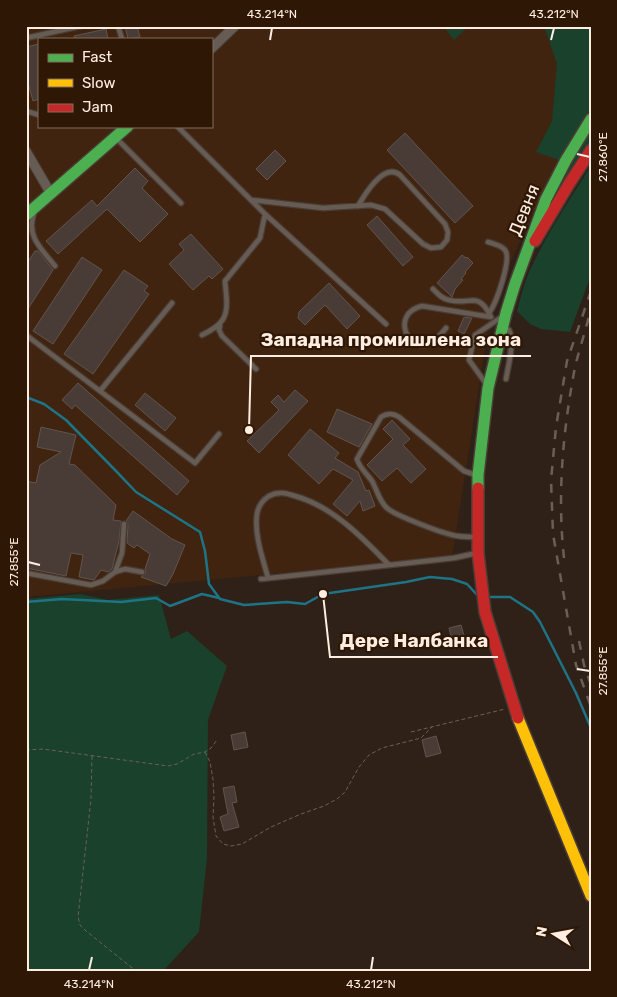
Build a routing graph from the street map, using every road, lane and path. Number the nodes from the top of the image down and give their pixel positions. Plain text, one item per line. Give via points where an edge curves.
1 (81, 26) edge
2 (118, 26) edge
3 (235, 26) edge
4 (26, 38) edge
5 (122, 38) edge
6 (212, 48) edge
7 (26, 111) edge
8 (38, 115) edge
9 (591, 120) edge
10 (126, 128) edge
11 (180, 128) edge
12 (115, 137) junction
13 (591, 150) edge
14 (26, 152) edge
15 (51, 194) junction
16 (251, 200) junction
17 (181, 202) dead end
18 (358, 206) junction
19 (36, 207) junction
20 (265, 214) junction
21 (26, 215) edge
22 (488, 242) dead end
23 (525, 257) junction
24 (55, 266) dead end
25 (433, 289) dead end
26 (172, 303) dead end
27 (490, 315) junction
28 (386, 324) dead end
29 (220, 325) junction
30 (498, 326) junction
31 (446, 328) dead end
32 (202, 334) dead end
33 (26, 335) edge
34 (256, 369) dead end
35 (506, 379) dead end
36 (488, 388) junction
37 (100, 391) junction
38 (220, 434) dead end
39 (478, 476) junction
40 (124, 524) dead end
41 (478, 537) junction
42 (478, 553) junction
43 (389, 565) junction
44 (115, 572) junction
45 (142, 572) dead end
46 (26, 573) edge
47 (268, 578) junction
48 (261, 579) dead end
49 (514, 707) junction
50 (432, 727) junction
51 (411, 732) dead end
52 (217, 740) dead end
53 (26, 750) edge
54 (205, 752) junction
55 (92, 756) junction
56 (591, 896) edge
57 (136, 971) edge

1 - 4 lane
2 - 5 lane
3 - 6 street
7 - 8 lane
9 - 23 street, Девня via 549,192
10 - 12 street
11 - 16 lane
12 - 15 street
12 - 17 lane
13 - 23 street, Девня
14 - 15 street
15 - 19 street
16 - 18 lane via 323,208
16 - 20 lane
18 - 18 lane via 385,209 427,247 441,247 447,240 445,224 395,171 389,171 372,185
19 - 21 street
19 - 24 lane via 31,229 34,239
20 - 28 lane
20 - 29 lane via 260,238 225,281 227,306
22 - 27 lane via 501,246 508,255
23 - 30 street via 506,314
25 - 27 lane via 450,301 483,303
26 - 37 lane
27 - 30 lane
27 - 31 lane via 422,306 412,310 405,320 409,338 422,345 434,342
29 - 32 lane
29 - 34 lane via 222,336
30 - 35 lane via 511,334
30 - 36 street
30 - 36 lane via 475,335 469,360
33 - 37 lane
36 - 39 street
37 - 38 lane via 195,463
39 - 41 street
39 - 41 lane via 464,471 400,417 392,414 381,417 357,459 388,509 446,534
40 - 44 lane via 122,553
41 - 42 street
42 - 43 lane
42 - 49 street via 484,612
43 - 47 lane
43 - 47 lane via 337,517 307,499 282,493 265,499 257,515 259,543
44 - 45 lane via 126,569
44 - 46 lane via 90,585
47 - 48 lane
49 - 50 path
49 - 56 street
50 - 51 path
50 - 54 path via 420,738 382,748 369,755 337,799 271,827 242,844 231,846 223,844 216,836 213,779
52 - 54 path
53 - 55 path via 43,749
54 - 55 path via 168,766
55 - 57 path via 91,799 78,917 86,931

